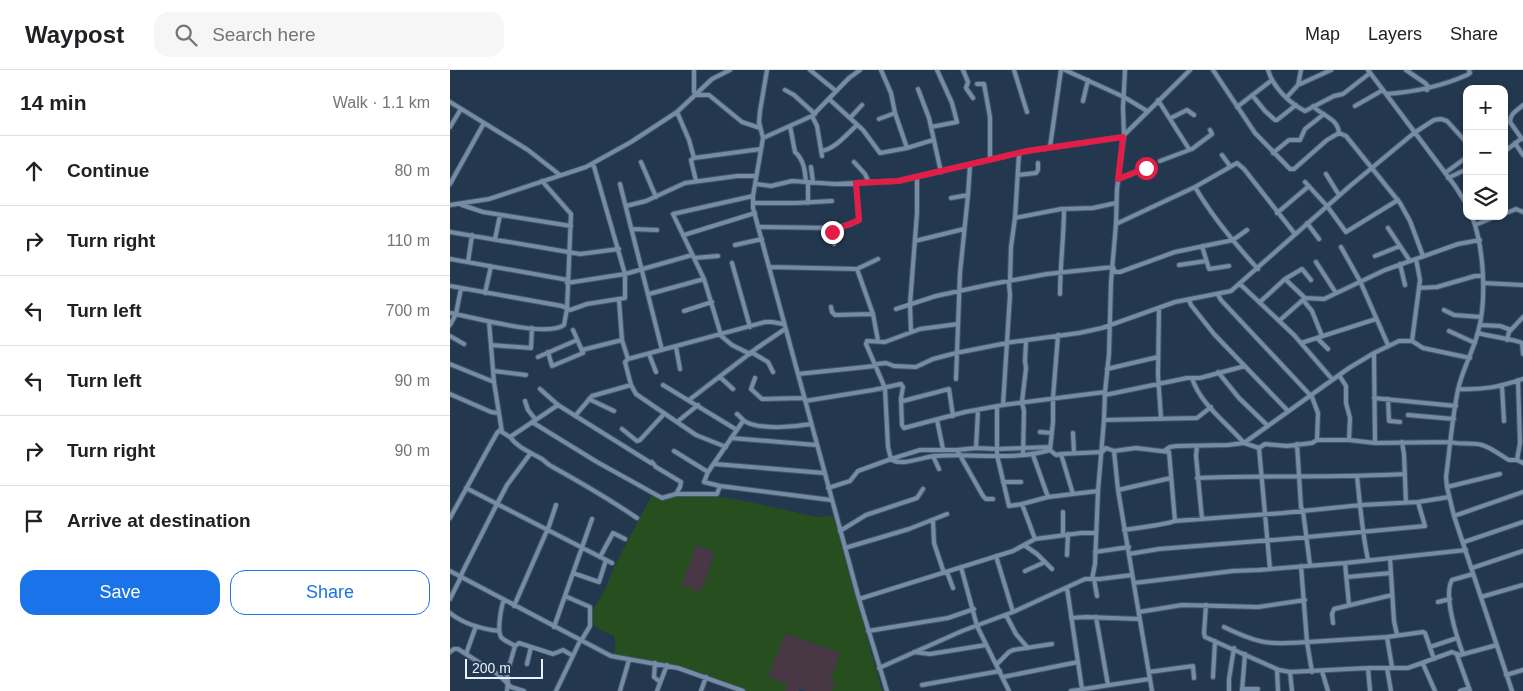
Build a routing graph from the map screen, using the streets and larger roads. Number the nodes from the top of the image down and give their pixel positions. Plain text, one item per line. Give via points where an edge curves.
1 (694, 70) edge
2 (730, 70) edge
3 (767, 70) edge
4 (810, 70) edge
5 (881, 70) edge
6 (937, 70) edge
7 (963, 70) edge
8 (1014, 70) edge
9 (1060, 70) edge
10 (1065, 70) edge
11 (1125, 70) edge
12 (1190, 70) edge
13 (1213, 70) edge
14 (1268, 70) edge
15 (1301, 70) edge
16 (1331, 70) edge
17 (1406, 70) edge
18 (1416, 70) edge
19 (1469, 70) edge
20 (857, 71) edge
21 (1369, 71) edge
22 (1411, 74) junction
23 (1088, 80) junction
24 (1272, 80) junction
25 (978, 84) dead end
26 (1298, 85) junction
27 (918, 89) dead end
28 (785, 90) dead end
29 (1383, 90) junction
30 (1426, 90) junction
31 (836, 91) junction
32 (1386, 94) junction
33 (696, 95) junction
34 (1252, 95) junction
35 (1124, 97) junction
36 (1287, 97) junction
37 (973, 98) dead end
38 (830, 99) junction
39 (1158, 100) junction
40 (1083, 101) dead end
41 (450, 102) edge
42 (862, 105) dead end
43 (1296, 105) junction
44 (1523, 105) edge
45 (1314, 106) junction
46 (1355, 106) dead end
47 (1237, 107) junction
48 (461, 109) junction
49 (1147, 111) junction
50 (677, 112) junction
51 (1027, 112) dead end
52 (895, 113) junction
53 (1324, 114) junction
54 (813, 115) junction
55 (1194, 115) dead end
56 (850, 118) junction
57 (1171, 118) junction
58 (879, 119) dead end
59 (484, 123) junction
60 (856, 125) junction
61 (790, 126) junction
62 (450, 127) edge
63 (760, 128) junction
64 (931, 128) junction
65 (1210, 130) dead end
66 (1339, 132) junction
67 (1414, 132) junction
68 (1123, 136) junction
69 (763, 138) junction
70 (1463, 138) edge
71 (1522, 138) edge
72 (933, 140) junction
73 (1515, 143) junction
74 (1050, 147) junction
75 (906, 148) junction
76 (761, 149) junction
77 (1189, 149) junction
78 (1508, 149) edge
79 (1019, 153) junction
80 (1273, 153) junction
81 (1222, 155) dead end
82 (1523, 155) edge
83 (694, 158) junction
84 (990, 159) junction
85 (1463, 160) edge
86 (1160, 161) dead end
87 (641, 162) dead end
88 (854, 162) dead end
89 (594, 163) junction
90 (1038, 163) dead end
91 (970, 165) junction
92 (811, 166) dead end
93 (1230, 166) junction
94 (1372, 167) junction
95 (1146, 168) dead end
96 (1463, 171) edge
97 (941, 172) junction
98 (1445, 173) junction
99 (1326, 174) dead end
100 (560, 175) junction
101 (1018, 175) junction
102 (756, 176) junction
103 (917, 177) junction
104 (1448, 178) junction
105 (1118, 179) junction
106 (542, 181) junction
107 (696, 182) junction
108 (807, 182) junction
109 (813, 182) junction
110 (1305, 182) dead end
111 (856, 183) junction
112 (869, 183) junction
113 (450, 184) edge
114 (620, 184) dead end
115 (756, 184) junction
116 (1309, 186) junction
117 (1195, 187) junction
118 (968, 195) junction
119 (753, 196) junction
120 (1339, 196) junction
121 (656, 197) junction
122 (951, 198) dead end
123 (1463, 198) edge
124 (1398, 200) junction
125 (832, 201) dead end
126 (753, 202) junction
127 (808, 203) junction
128 (1116, 203) junction
129 (460, 204) junction
130 (450, 205) edge
131 (626, 206) junction
132 (1328, 206) junction
133 (1064, 209) junction
134 (1508, 212) edge
135 (1523, 212) edge
136 (755, 213) junction
137 (1277, 213) junction
138 (500, 215) junction
139 (1015, 218) junction
140 (1473, 220) edge
141 (1487, 220) edge
142 (1307, 223) junction
143 (1116, 224) junction
144 (1475, 225) junction
145 (571, 226) junction
146 (758, 227) junction
147 (831, 228) junction
148 (1388, 228) dead end
149 (632, 229) junction
150 (964, 229) junction
151 (657, 230) dead end
152 (1247, 230) dead end
153 (450, 232) edge
154 (1295, 234) junction
155 (472, 235) junction
156 (684, 235) junction
157 (496, 239) junction
158 (762, 239) junction
159 (1233, 240) junction
160 (1319, 240) dead end
161 (1480, 240) junction
162 (916, 241) junction
163 (834, 244) dead end
164 (735, 245) dead end
165 (1202, 246) junction
166 (1400, 246) junction
167 (1341, 247) dead end
168 (619, 249) junction
169 (569, 252) junction
170 (718, 256) dead end
171 (1375, 256) dead end
172 (1423, 256) junction
173 (693, 257) junction
174 (450, 259) edge
175 (878, 259) dead end
176 (1416, 259) junction
177 (1206, 261) junction
178 (1410, 261) junction
179 (468, 262) junction
180 (1316, 262) dead end
181 (732, 263) dead end
182 (1400, 264) junction
183 (1180, 265) dead end
184 (491, 266) junction
185 (1229, 266) dead end
186 (769, 267) junction
187 (1112, 267) junction
188 (1258, 268) junction
189 (642, 269) junction
190 (857, 269) junction
191 (1060, 273) junction
192 (625, 274) junction
193 (1482, 276) junction
194 (704, 279) junction
195 (1285, 280) junction
196 (1311, 280) dead end
197 (1010, 281) junction
198 (1360, 281) junction
199 (568, 282) junction
200 (1483, 283) junction
201 (1240, 284) junction
202 (1405, 285) dead end
203 (1523, 285) edge
204 (450, 286) edge
205 (461, 288) junction
206 (1419, 288) junction
207 (960, 292) junction
208 (485, 293) junction
209 (1336, 293) junction
210 (649, 294) junction
211 (1060, 294) dead end
212 (1218, 295) junction
213 (1304, 299) junction
214 (619, 300) junction
215 (1189, 300) junction
216 (712, 302) junction
217 (1260, 302) junction
218 (910, 304) junction
219 (831, 307) dead end
220 (1159, 308) junction
221 (567, 309) junction
222 (896, 309) dead end
223 (1444, 310) dead end
224 (684, 311) dead end
225 (450, 313) edge
226 (456, 314) junction
227 (873, 314) junction
228 (1481, 317) junction
229 (1523, 317) edge
230 (1376, 319) junction
231 (1279, 321) junction
232 (489, 322) junction
233 (783, 324) junction
234 (958, 324) junction
235 (1110, 324) junction
236 (450, 325) edge
237 (1480, 325) junction
238 (750, 326) junction
239 (532, 328) junction
240 (785, 329) junction
241 (573, 330) dead end
242 (1511, 330) junction
243 (1449, 331) dead end
244 (911, 332) junction
245 (1478, 333) junction
246 (721, 335) junction
247 (1058, 335) junction
248 (450, 336) edge
249 (1322, 336) junction
250 (1316, 338) junction
251 (577, 340) junction
252 (622, 340) junction
253 (1412, 340) junction
254 (1506, 340) junction
255 (878, 341) junction
256 (1026, 341) junction
257 (1006, 343) junction
258 (1301, 343) junction
259 (1475, 343) junction
260 (464, 344) dead end
261 (491, 345) junction
262 (1388, 345) junction
263 (676, 347) junction
264 (1328, 349) dead end
265 (582, 350) junction
266 (662, 350) junction
267 (548, 352) junction
268 (1374, 352) junction
269 (750, 353) junction
270 (649, 354) junction
271 (956, 354) junction
272 (1523, 354) edge
273 (538, 357) dead end
274 (1158, 357) junction
275 (1470, 358) junction
276 (628, 359) junction
277 (450, 364) edge
278 (875, 366) junction
279 (1245, 366) junction
280 (680, 369) dead end
281 (1108, 369) junction
282 (494, 371) junction
283 (656, 372) dead end
284 (773, 372) dead end
285 (1218, 372) junction
286 (798, 374) junction
287 (526, 375) dead end
288 (1339, 375) junction
289 (720, 377) junction
290 (755, 378) dead end
291 (1192, 378) junction
292 (956, 379) dead end
293 (1332, 379) junction
294 (1521, 379) edge
295 (494, 382) junction
296 (1513, 382) junction
297 (1159, 383) junction
298 (631, 384) junction
299 (663, 385) dead end
300 (1502, 386) junction
301 (1518, 386) junction
302 (886, 388) junction
303 (540, 389) dead end
304 (733, 389) dead end
305 (1458, 389) junction
306 (450, 394) edge
307 (1105, 394) junction
308 (1310, 395) junction
309 (1053, 398) junction
310 (1374, 398) junction
311 (589, 399) junction
312 (804, 399) junction
313 (1388, 399) junction
314 (689, 400) junction
315 (902, 400) junction
316 (525, 401) dead end
317 (1022, 402) junction
318 (558, 405) junction
319 (698, 405) junction
320 (1003, 405) junction
321 (1456, 406) junction
322 (997, 407) junction
323 (1211, 407) junction
324 (978, 410) junction
325 (614, 411) dead end
326 (1288, 411) junction
327 (498, 413) junction
328 (664, 414) junction
329 (737, 414) dead end
330 (1408, 415) dead end
331 (575, 416) junction
332 (953, 416) junction
333 (1161, 418) junction
334 (1454, 419) junction
335 (937, 420) junction
336 (1104, 420) junction
337 (534, 421) junction
338 (743, 421) junction
339 (1504, 421) dead end
340 (677, 422) junction
341 (1400, 422) dead end
342 (811, 424) junction
343 (1268, 426) junction
344 (501, 429) junction
345 (622, 430) dead end
346 (737, 430) junction
347 (1040, 432) dead end
348 (1052, 433) junction
349 (1073, 433) dead end
350 (510, 437) junction
351 (731, 438) junction
352 (1317, 440) junction
353 (1349, 440) junction
354 (1451, 442) junction
355 (1244, 443) junction
356 (1375, 443) junction
357 (1403, 443) junction
358 (1297, 444) junction
359 (816, 445) junction
360 (726, 446) junction
361 (1198, 446) junction
362 (976, 448) junction
363 (1023, 448) junction
364 (1259, 448) junction
365 (943, 449) junction
366 (997, 449) junction
367 (1050, 449) junction
368 (674, 450) dead end
369 (957, 450) junction
370 (1114, 451) junction
371 (1164, 451) junction
372 (1102, 452) junction
373 (1074, 453) junction
374 (530, 454) junction
375 (1061, 454) junction
376 (997, 455) junction
377 (1023, 455) junction
378 (1033, 455) junction
379 (933, 456) junction
380 (959, 456) junction
381 (891, 459) junction
382 (1517, 460) junction
383 (1523, 463) edge
384 (714, 464) junction
385 (939, 469) dead end
386 (708, 472) junction
387 (824, 473) junction
388 (1405, 474) junction
389 (1500, 474) dead end
390 (1299, 476) junction
391 (1357, 476) junction
392 (1262, 477) junction
393 (1171, 478) junction
394 (1198, 478) junction
395 (1003, 482) junction
396 (1021, 482) dead end
397 (720, 486) junction
398 (1447, 487) junction
399 (466, 488) junction
400 (828, 488) junction
401 (923, 489) dead end
402 (1118, 490) junction
403 (1098, 491) junction
404 (1523, 492) edge
405 (676, 494) junction
406 (1073, 494) junction
407 (1048, 497) junction
408 (1449, 498) junction
409 (993, 499) dead end
410 (832, 500) junction
411 (1406, 502) junction
412 (1418, 502) junction
413 (497, 504) junction
414 (1022, 504) junction
415 (556, 505) dead end
416 (1361, 505) junction
417 (1303, 511) junction
418 (1063, 512) dead end
419 (1264, 513) junction
420 (947, 514) dead end
421 (1454, 516) junction
422 (450, 518) edge
423 (637, 518) dead end
424 (592, 519) dead end
425 (1202, 519) junction
426 (933, 520) junction
427 (1175, 520) junction
428 (1523, 522) edge
429 (615, 528) dead end
430 (547, 530) junction
431 (1124, 530) junction
432 (840, 531) junction
433 (1362, 532) junction
434 (613, 533) junction
435 (1096, 533) junction
436 (1068, 534) junction
437 (1063, 535) junction
438 (1306, 537) junction
439 (625, 539) dead end
440 (1035, 539) junction
441 (1267, 541) junction
442 (1464, 542) junction
443 (1024, 546) junction
444 (581, 547) junction
445 (1128, 547) junction
446 (845, 548) junction
447 (1466, 550) junction
448 (1523, 551) edge
449 (1095, 552) junction
450 (1130, 554) junction
451 (996, 556) junction
452 (1067, 556) dead end
453 (600, 557) junction
454 (1390, 558) junction
455 (606, 560) junction
456 (1368, 560) junction
457 (1045, 562) junction
458 (612, 563) dead end
459 (1345, 563) junction
460 (1310, 565) junction
461 (1301, 566) junction
462 (961, 567) junction
463 (1472, 568) junction
464 (1270, 569) junction
465 (1052, 570) dead end
466 (450, 571) edge
467 (1025, 571) dead end
468 (945, 572) junction
469 (573, 573) junction
470 (1391, 573) junction
471 (1474, 574) junction
472 (1132, 575) junction
473 (461, 577) junction
474 (1347, 577) junction
475 (1093, 579) junction
476 (1134, 583) junction
477 (1523, 585) edge
478 (953, 588) dead end
479 (1067, 588) junction
480 (1392, 595) junction
481 (565, 596) junction
482 (1097, 596) dead end
483 (1481, 598) junction
484 (450, 599) edge
485 (858, 599) junction
486 (1450, 599) junction
487 (504, 600) junction
488 (1304, 600) junction
489 (1438, 602) dead end
490 (1206, 605) junction
491 (1349, 605) junction
492 (514, 606) junction
493 (974, 609) junction
494 (1013, 612) junction
495 (1139, 612) junction
496 (450, 613) edge
497 (1006, 615) junction
498 (1096, 617) junction
499 (1071, 618) junction
500 (1139, 619) junction
501 (1334, 623) dead end
502 (476, 626) junction
503 (978, 626) junction
504 (554, 627) junction
505 (1224, 627) dead end
506 (499, 631) junction
507 (868, 631) junction
508 (1397, 635) junction
509 (1387, 637) junction
510 (1457, 638) junction
511 (581, 641) junction
512 (1214, 641) junction
513 (1308, 642) junction
514 (1052, 644) dead end
515 (986, 645) junction
516 (1497, 645) junction
517 (515, 646) junction
518 (531, 647) junction
519 (1430, 647) junction
520 (1028, 648) junction
521 (1234, 648) junction
522 (450, 652) edge
523 (914, 652) junction
524 (466, 654) junction
525 (1245, 654) junction
526 (1457, 654) junction
527 (1463, 654) junction
528 (573, 656) junction
529 (1434, 659) junction
530 (629, 660) junction
531 (1078, 662) junction
532 (655, 663) junction
533 (527, 664) dead end
534 (997, 664) junction
535 (1423, 664) junction
536 (667, 665) junction
537 (879, 668) junction
538 (1368, 668) junction
539 (1389, 668) junction
540 (1277, 669) junction
541 (1523, 670) edge
542 (1000, 671) junction
543 (1322, 671) junction
544 (1149, 672) junction
545 (1290, 672) junction
546 (1312, 672) junction
547 (1506, 675) junction
548 (706, 677) junction
549 (1003, 677) junction
550 (1213, 677) dead end
551 (1194, 678) dead end
552 (1149, 680) junction
553 (508, 682) junction
554 (660, 682) junction
555 (1108, 684) junction
556 (922, 685) dead end
557 (1082, 689) junction
558 (1258, 689) dead end
559 (1470, 689) edge
560 (1242, 690) edge
561 (507, 691) edge
562 (524, 691) edge
563 (556, 691) edge
564 (620, 691) edge
565 (657, 691) edge
566 (701, 691) edge
567 (743, 691) edge
568 (887, 691) edge
569 (1010, 691) edge
570 (1071, 691) edge
571 (1152, 691) edge
572 (1229, 691) edge
573 (1278, 691) edge
574 (1292, 691) edge
575 (1328, 691) edge
576 (1370, 691) edge
577 (1391, 691) edge
578 (1435, 691) edge
579 (1460, 691) edge
580 (1512, 691) edge

1 - 33 street
2 - 33 street via 712,79
3 - 63 street
4 - 31 street
5 - 52 street
6 - 64 street via 952,102 957,122
7 - 37 street via 968,82 966,88
8 - 51 street
9 - 74 street
10 - 23 street
11 - 35 street
12 - 39 street
13 - 47 street
14 - 24 street
15 - 26 street
16 - 26 street
17 - 22 street
18 - 22 street
19 - 30 street via 1467,75
20 - 31 street
21 - 29 street
21 - 45 street via 1343,94
22 - 30 street via 1427,85
23 - 35 street
23 - 40 street
24 - 34 street
24 - 36 street
25 - 84 street via 984,84 988,101
26 - 36 street
27 - 64 street
28 - 54 street
29 - 32 street
29 - 46 street
30 - 32 street
31 - 38 street
32 - 67 street
33 - 50 street
33 - 63 street via 709,95 742,122
34 - 43 street via 1275,120
34 - 47 street
35 - 49 street
35 - 68 street
36 - 43 street
38 - 54 street
38 - 56 street
39 - 49 street
39 - 57 street
41 - 48 street
42 - 56 street
43 - 45 street via 1305,111
44 - 71 street via 1510,119
45 - 53 street
47 - 80 street
48 - 59 street
48 - 62 street
49 - 68 street
50 - 83 street
50 - 89 street
52 - 58 street
52 - 75 street
53 - 66 street via 1337,124
53 - 80 street via 1305,129 1300,140 1290,140
54 - 60 street via 821,154
54 - 61 street
55 - 57 street via 1187,110
56 - 60 street
57 - 77 street
59 - 100 street via 528,150
59 - 113 street
60 - 75 street via 880,153
61 - 69 street
61 - 108 street
63 - 69 street
64 - 72 street
65 - 77 street via 1212,134
66 - 80 street via 1292,169
66 - 94 street
67 - 70 street via 1441,118 1447,120
67 - 94 street
67 - 98 street
68 - 74 street
68 - 105 street
69 - 76 street
71 - 73 street
72 - 75 street
72 - 97 street
73 - 78 street
73 - 82 street
74 - 79 street
76 - 83 street
76 - 102 street
77 - 86 street
79 - 84 street
79 - 101 street
81 - 93 street
83 - 107 street via 691,164
84 - 91 street
85 - 98 street
87 - 121 street
88 - 112 street
89 - 100 street
89 - 168 street
90 - 101 street via 1036,173
91 - 97 street
91 - 118 street
92 - 109 street
93 - 117 street
93 - 137 street via 1239,164
94 - 120 street
94 - 124 street
95 - 105 street
96 - 104 street
97 - 103 street
98 - 104 street
99 - 120 street
100 - 106 street
101 - 139 street
102 - 107 street
102 - 115 street
103 - 112 street
103 - 162 street
104 - 123 street
105 - 128 street
106 - 129 street via 489,199
106 - 145 street via 571,214
107 - 121 street via 686,183
108 - 109 street
108 - 115 street via 789,181 771,186
108 - 127 street
109 - 111 street
110 - 116 street
111 - 112 street
111 - 147 street via 859,220
114 - 131 street
115 - 119 street
116 - 132 street
116 - 137 street
117 - 143 street
117 - 159 street
118 - 122 street
118 - 150 street
119 - 126 street
119 - 156 street via 674,212 673,216
120 - 132 street
121 - 131 street
124 - 132 street via 1347,233
124 - 172 street
125 - 127 street
126 - 127 street
126 - 136 street
128 - 133 street
128 - 143 street
129 - 130 street
129 - 138 street
131 - 149 street
132 - 142 street
133 - 139 street
133 - 191 street
134 - 135 street via 1516,209
136 - 146 street
136 - 156 street
137 - 154 street
138 - 145 street
138 - 157 street
139 - 197 street
140 - 144 street
141 - 144 street
142 - 154 street
142 - 160 street
143 - 187 street
144 - 161 street
145 - 169 street
146 - 147 street
146 - 158 street
147 - 163 street
148 - 166 street
149 - 151 street
149 - 189 street
150 - 162 street
150 - 207 street
152 - 159 street
153 - 155 street
154 - 188 street
155 - 157 street
155 - 179 street
156 - 173 street
157 - 169 street
158 - 164 street
158 - 186 street
159 - 165 street
159 - 188 street
161 - 172 street
161 - 193 street
162 - 218 street
165 - 177 street
165 - 187 street via 1120,272 1115,272
166 - 171 street
166 - 178 street
167 - 198 street
168 - 169 street via 591,254
168 - 192 street
169 - 199 street
170 - 173 street
172 - 176 street
173 - 189 street
173 - 194 street
174 - 179 street
175 - 190 street
176 - 178 street
176 - 206 street
177 - 183 street
177 - 185 street via 1209,269
178 - 182 street
179 - 184 street
180 - 209 street
181 - 238 street
182 - 198 street
182 - 202 street
184 - 199 street
184 - 208 street
186 - 190 street
186 - 233 street
187 - 191 street
187 - 235 street
188 - 201 street
189 - 192 street
189 - 210 street
190 - 227 street
191 - 197 street
191 - 211 street
192 - 199 street
192 - 214 street via 625,298
193 - 200 street
193 - 206 street
194 - 210 street
194 - 216 street
195 - 196 street via 1302,270
195 - 213 street
195 - 217 street
197 - 207 street
197 - 257 street
198 - 209 street
198 - 230 street
199 - 221 street
200 - 203 street
200 - 228 street
201 - 212 street
201 - 217 street
204 - 205 street
205 - 208 street
205 - 226 street
206 - 253 street
207 - 218 street
207 - 234 street
208 - 221 street
209 - 213 street via 1324,300
210 - 266 street
212 - 215 street
212 - 308 street
213 - 231 street
213 - 249 street
214 - 221 street
214 - 252 street
215 - 220 street
215 - 279 street via 1214,334
216 - 224 street
216 - 246 street
217 - 231 street
218 - 222 street
218 - 244 street
219 - 227 street via 835,315
220 - 235 street
220 - 274 street
221 - 239 street via 564,325 560,328
223 - 228 street via 1454,315
225 - 226 street
226 - 232 street
226 - 236 street
227 - 255 street
228 - 237 street
229 - 242 street
230 - 249 street
230 - 262 street
231 - 258 street
232 - 239 street
232 - 261 street
233 - 238 street via 772,322
233 - 240 street
234 - 244 street
234 - 271 street
235 - 247 street
235 - 281 street
237 - 242 street
237 - 245 street
238 - 246 street
239 - 261 street via 531,348
240 - 269 street
240 - 286 street
241 - 251 street
242 - 254 street
243 - 259 street
244 - 255 street via 888,341
245 - 254 street
245 - 259 street
246 - 263 street
246 - 269 street via 732,345
247 - 256 street
247 - 309 street
248 - 260 street
249 - 250 street
250 - 258 street
250 - 264 street
251 - 265 street
251 - 267 street
252 - 265 street
252 - 276 street
253 - 262 street
253 - 275 street via 1423,348
254 - 272 street via 1521,342
255 - 278 street via 866,343
256 - 257 street
256 - 317 street
257 - 271 street
257 - 320 street
258 - 293 street
259 - 275 street
261 - 282 street
262 - 268 street
263 - 266 street
263 - 280 street
265 - 267 street via 583,353 552,366
266 - 270 street
267 - 273 street
268 - 288 street
268 - 310 street
269 - 284 street via 768,362
269 - 289 street
270 - 276 street
270 - 283 street
271 - 278 street via 916,366 886,363
271 - 292 street
274 - 281 street
274 - 297 street
275 - 305 street
276 - 298 street via 625,362
277 - 295 street
278 - 286 street
278 - 302 street
279 - 285 street
279 - 326 street
281 - 307 street
282 - 287 street
282 - 295 street
285 - 291 street
285 - 343 street
286 - 312 street
288 - 293 street
288 - 353 street via 1346,386
289 - 304 street
289 - 314 street
290 - 312 street via 751,389 762,399
291 - 297 street
291 - 323 street
293 - 308 street
294 - 296 street
294 - 301 street
295 - 327 street
296 - 300 street
296 - 301 street
297 - 307 street
297 - 333 street
298 - 311 street
298 - 328 street via 636,394
299 - 314 street
300 - 305 street
300 - 339 street
301 - 382 street via 1520,443
302 - 312 street
302 - 315 street via 903,384
302 - 381 street
303 - 318 street
305 - 321 street
306 - 327 street
307 - 309 street
307 - 336 street
308 - 326 street
308 - 352 street via 1318,413
309 - 317 street
309 - 348 street
310 - 313 street
310 - 356 street
311 - 325 street
311 - 331 street
312 - 342 street
313 - 321 street
313 - 341 street via 1389,421
314 - 319 street
315 - 332 street via 949,388
315 - 335 street via 904,428
316 - 337 street
317 - 320 street
317 - 363 street
318 - 331 street
318 - 337 street
319 - 340 street
319 - 346 street
320 - 322 street
321 - 334 street
322 - 324 street
322 - 366 street
323 - 333 street via 1197,418
323 - 355 street
324 - 332 street
324 - 362 street
326 - 343 street
327 - 344 street
328 - 340 street
328 - 345 street via 640,440
329 - 338 street
330 - 334 street
331 - 405 street via 680,482
332 - 335 street
333 - 336 street
334 - 354 street
335 - 365 street
336 - 372 street
337 - 350 street
337 - 405 street via 654,494 662,498
338 - 342 street via 787,427
338 - 346 street
340 - 360 street via 696,435
342 - 359 street
343 - 355 street
344 - 350 street
344 - 399 street
346 - 351 street
347 - 348 street
348 - 367 street
349 - 373 street
350 - 374 street
351 - 359 street
351 - 360 street
352 - 353 street
352 - 358 street
353 - 356 street
354 - 357 street
354 - 382 street via 1483,445 1509,460
354 - 398 street
355 - 361 street
355 - 364 street
356 - 357 street
357 - 388 street
358 - 364 street via 1265,444
358 - 390 street
359 - 387 street
360 - 384 street
361 - 371 street via 1170,447
361 - 394 street
362 - 366 street
362 - 369 street
363 - 366 street
363 - 367 street
363 - 377 street
364 - 392 street
365 - 369 street
365 - 381 street via 920,450
366 - 376 street
367 - 375 street via 1056,455
367 - 378 street
368 - 386 street
369 - 380 street
370 - 371 street via 1136,448
370 - 372 street via 1106,448
370 - 402 street
371 - 393 street via 1170,454
372 - 373 street
372 - 403 street
373 - 375 street
374 - 413 street
374 - 423 street
375 - 406 street
376 - 377 street
376 - 380 street
376 - 395 street
377 - 378 street
378 - 407 street
379 - 380 street
379 - 381 street via 898,463
379 - 385 street
380 - 409 street via 983,496
381 - 400 street via 858,471 850,481
382 - 383 street
384 - 386 street
384 - 387 street
386 - 397 street via 704,482
387 - 400 street
388 - 391 street
388 - 411 street
389 - 398 street
390 - 391 street
390 - 392 street
390 - 417 street
391 - 416 street
392 - 394 street
392 - 419 street
393 - 402 street
393 - 427 street
394 - 425 street
395 - 396 street
395 - 414 street via 1009,506
397 - 405 street via 717,494
397 - 410 street
398 - 408 street
399 - 413 street
399 - 422 street
400 - 410 street
401 - 432 street via 918,498 866,515
402 - 431 street
403 - 406 street
403 - 435 street
404 - 421 street
406 - 407 street
407 - 414 street
408 - 412 street
408 - 421 street
410 - 432 street
411 - 412 street
411 - 416 street
412 - 433 street via 1425,526
413 - 430 street
413 - 473 street
414 - 440 street
415 - 430 street
416 - 417 street
416 - 433 street
417 - 419 street
417 - 438 street
418 - 437 street
419 - 425 street
419 - 441 street
420 - 426 street
421 - 442 street
424 - 444 street
425 - 427 street
426 - 446 street
426 - 468 street via 935,547
427 - 431 street
428 - 442 street
429 - 434 street
430 - 444 street
430 - 492 street
431 - 445 street
432 - 446 street
433 - 438 street
433 - 456 street
434 - 439 street
434 - 453 street
435 - 436 street
435 - 449 street
436 - 437 street
436 - 452 street
437 - 440 street
438 - 441 street
438 - 460 street
440 - 443 street
441 - 450 street
441 - 464 street
442 - 447 street
443 - 451 street
443 - 457 street
444 - 453 street
444 - 469 street
445 - 449 street
445 - 450 street
446 - 485 street
447 - 454 street
447 - 463 street
448 - 463 street
449 - 475 street
450 - 472 street
451 - 462 street
451 - 494 street
453 - 455 street
454 - 456 street
454 - 470 street
455 - 458 street
455 - 469 street via 599,582
456 - 459 street
457 - 465 street
457 - 467 street
459 - 460 street
459 - 474 street
460 - 461 street
461 - 464 street
461 - 488 street
462 - 468 street
462 - 493 street
463 - 471 street
464 - 476 street
466 - 473 street
468 - 478 street
468 - 485 street
469 - 481 street
470 - 474 street
470 - 480 street
471 - 483 street
471 - 486 street via 1451,581
472 - 475 street
472 - 476 street
473 - 484 street
473 - 487 street
474 - 491 street
475 - 479 street via 1085,579
475 - 482 street
476 - 495 street
477 - 483 street
479 - 494 street
479 - 499 street
480 - 491 street
480 - 508 street
481 - 504 street
481 - 511 street via 590,607 590,626
483 - 516 street
485 - 507 street
486 - 489 street
486 - 510 street
487 - 492 street
487 - 506 street
488 - 490 street via 1251,608
488 - 513 street
490 - 495 street
490 - 512 street via 1204,635
491 - 501 street via 1334,609
492 - 504 street
493 - 503 street
493 - 507 street via 948,618
494 - 497 street
495 - 500 street
496 - 502 street via 458,620
497 - 503 street
497 - 520 street
498 - 499 street
498 - 500 street
498 - 555 street
499 - 531 street
500 - 544 street
502 - 506 street
502 - 524 street
503 - 515 street
503 - 523 street
504 - 511 street
505 - 513 street via 1263,643
506 - 517 street via 501,638
507 - 537 street
508 - 509 street
508 - 519 street via 1423,632
509 - 513 street
509 - 539 street
510 - 519 street
510 - 527 street
511 - 528 street
511 - 530 street via 612,656
512 - 521 street
512 - 550 street
513 - 546 street
514 - 520 street
515 - 523 street via 930,654
515 - 534 street
516 - 527 street
516 - 547 street
517 - 518 street via 519,643
517 - 553 street via 507,674
518 - 528 street via 555,654 563,650
518 - 533 street
519 - 529 street
520 - 534 street via 1009,652
521 - 525 street
521 - 572 street
522 - 524 street via 457,649
523 - 537 street
524 - 553 street
525 - 540 street
525 - 560 street
526 - 527 street
526 - 529 street via 1452,652
526 - 559 street
528 - 563 street
529 - 535 street
530 - 532 street
530 - 564 street
531 - 549 street
531 - 557 street
532 - 536 street
532 - 554 street via 654,676
534 - 542 street
535 - 539 street via 1406,669
535 - 578 street
536 - 548 street
536 - 554 street
537 - 568 street
538 - 539 street
538 - 543 street
538 - 576 street
539 - 577 street
540 - 545 street
540 - 573 street
541 - 547 street
542 - 549 street
542 - 556 street
543 - 546 street
543 - 575 street
544 - 551 street via 1193,666
544 - 552 street
545 - 546 street
545 - 574 street
547 - 580 street
548 - 566 street
548 - 567 street
549 - 569 street
552 - 555 street
552 - 571 street
553 - 561 street
553 - 562 street via 511,687
554 - 565 street
555 - 557 street
557 - 570 street
558 - 560 street
559 - 579 street

